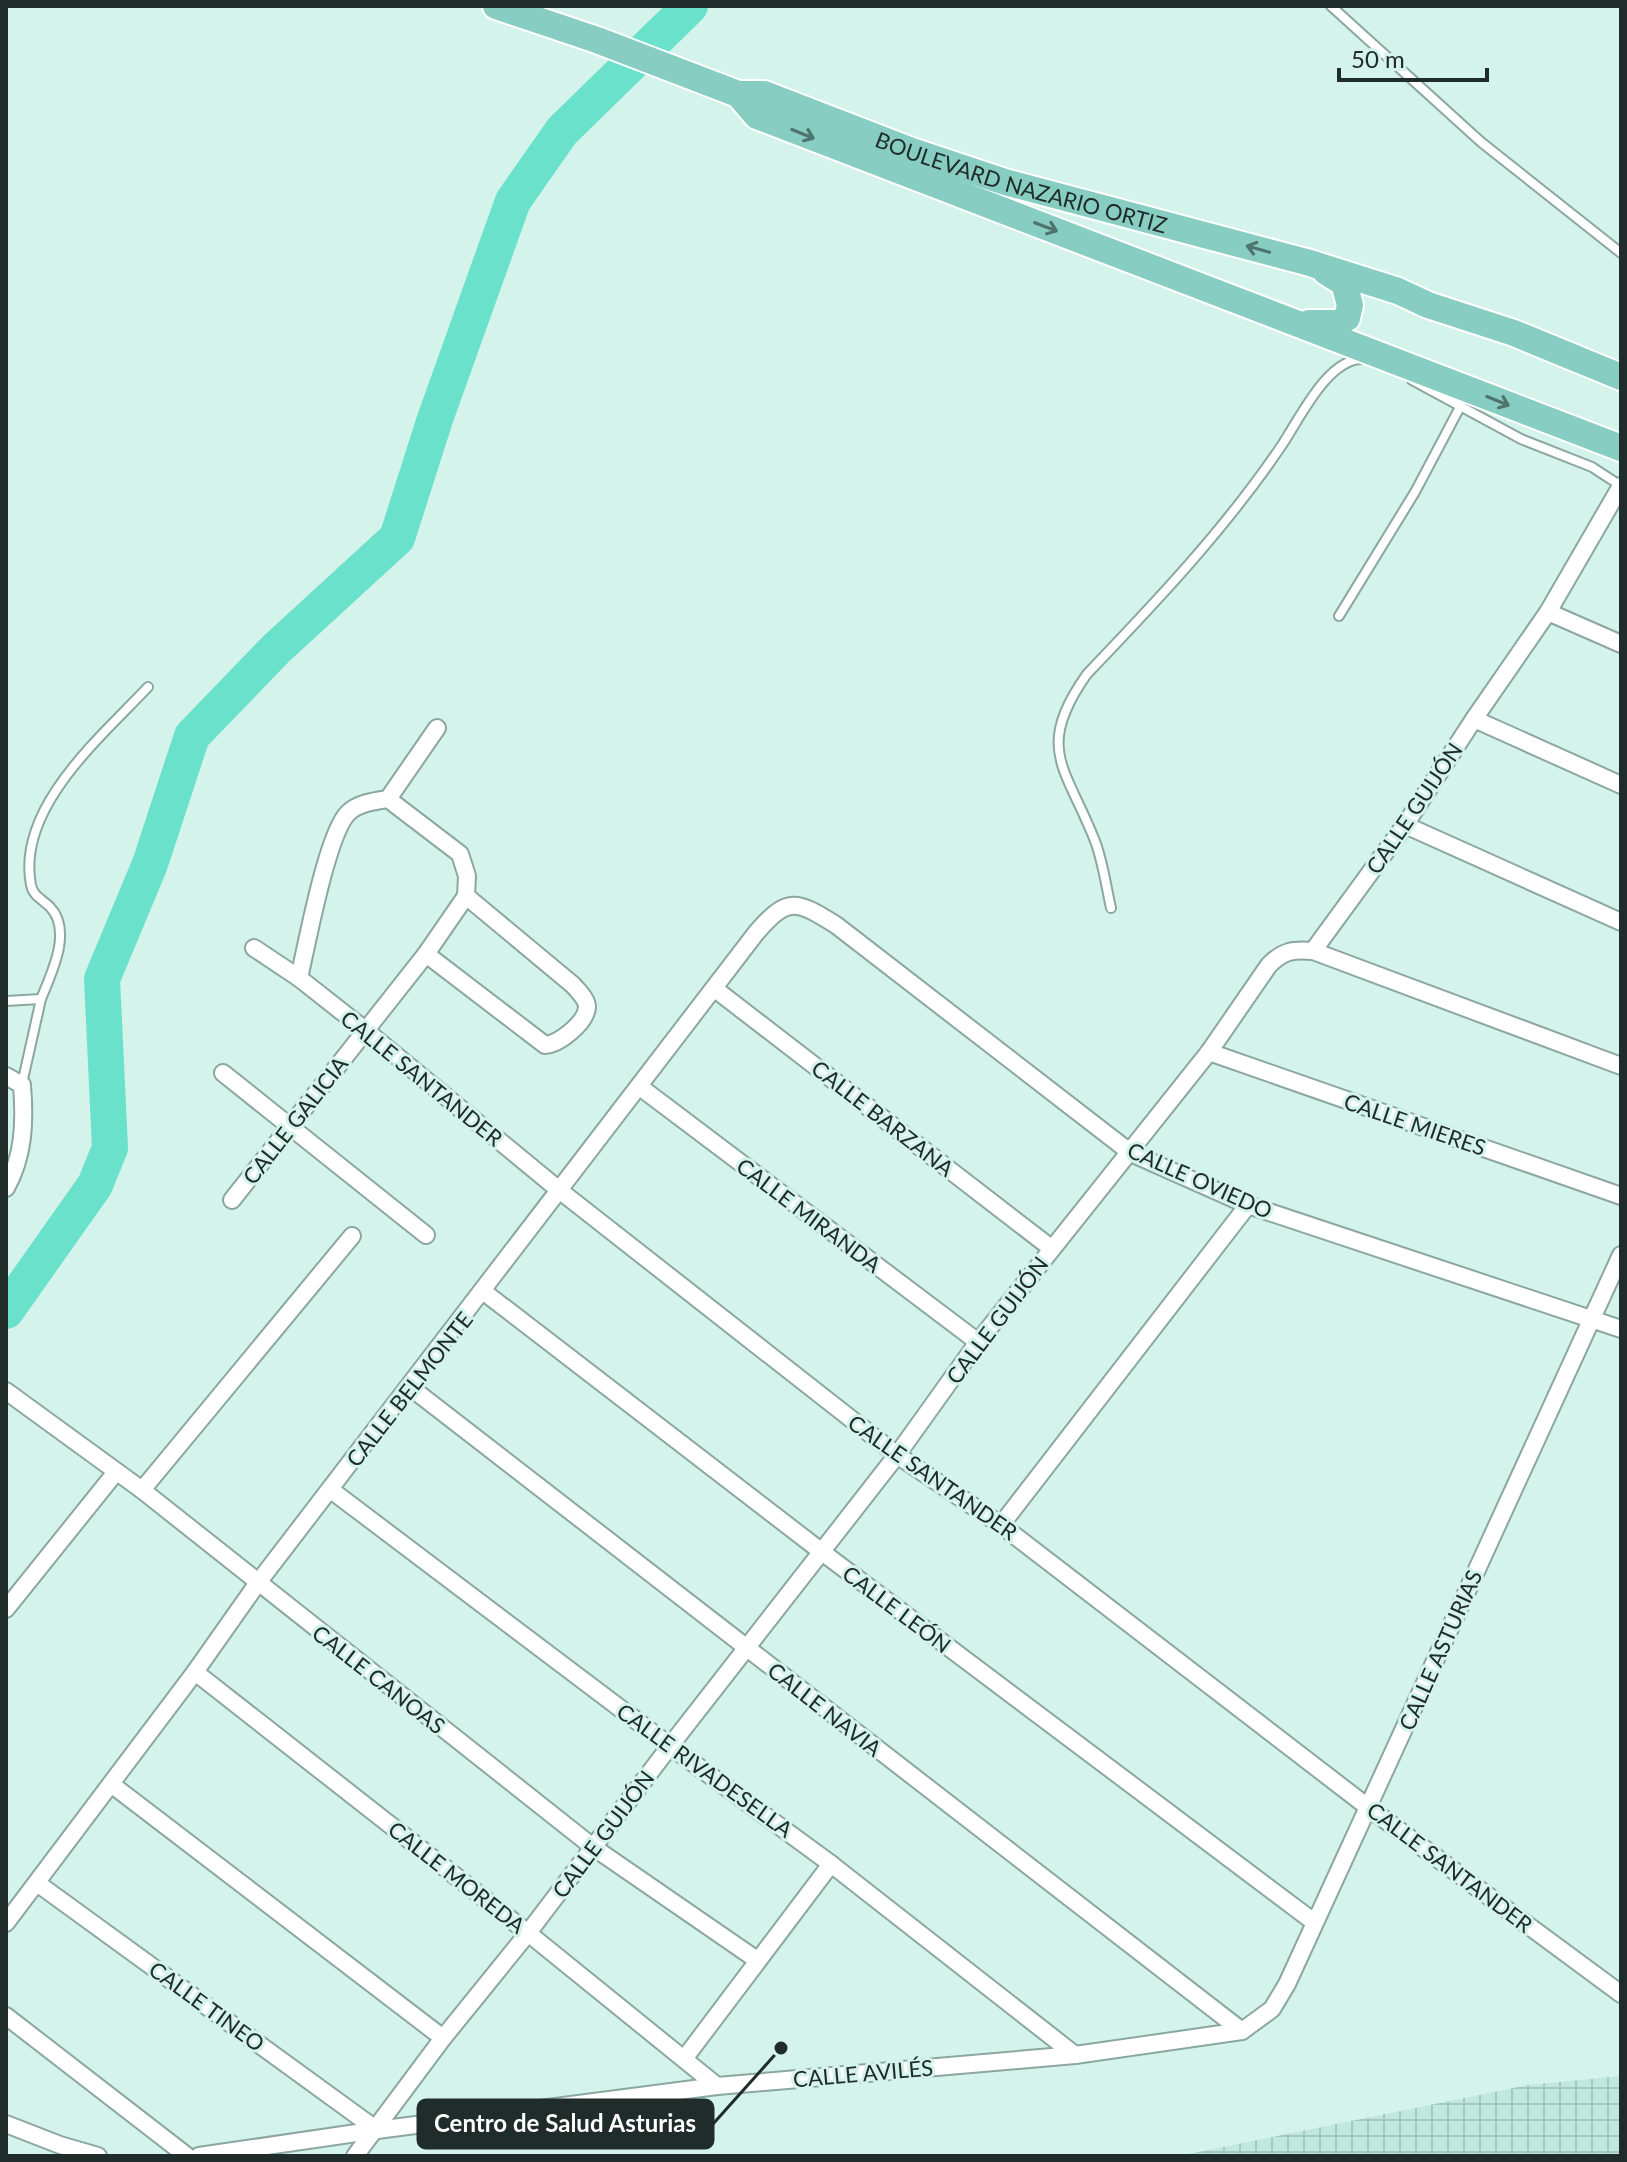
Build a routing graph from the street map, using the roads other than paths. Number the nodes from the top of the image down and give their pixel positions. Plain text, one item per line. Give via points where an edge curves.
1 (496, 6) edge
2 (1331, 6) edge
3 (738, 94) junction
4 (1621, 253) edge
5 (1310, 263) junction
6 (1428, 305) junction
7 (1282, 318) junction
8 (1402, 363) junction
9 (1621, 377) edge
10 (1460, 407) junction
11 (1621, 448) edge
12 (1621, 486) edge
13 (1548, 612) junction
14 (1339, 616) dead end
15 (1621, 644) edge
16 (148, 687) dead end
17 (1474, 719) junction
18 (437, 728) dead end
19 (1621, 785) edge
20 (388, 799) junction
21 (1405, 825) junction
22 (466, 896) junction
23 (1111, 908) dead end
24 (1621, 922) edge
25 (836, 925) joint
26 (254, 948) dead end
27 (1313, 951) junction
28 (426, 954) junction
29 (299, 978) junction
30 (715, 989) junction
31 (41, 999) junction
32 (6, 1001) edge
33 (365, 1030) junction
34 (1209, 1052) junction
35 (1621, 1066) edge
36 (223, 1073) dead end
37 (6, 1076) edge
38 (22, 1085) junction
39 (640, 1087) junction
40 (291, 1126) junction
41 (1131, 1153) junction
42 (6, 1188) edge
43 (559, 1190) junction
44 (1621, 1196) edge
45 (232, 1200) dead end
46 (1248, 1205) junction
47 (426, 1235) dead end
48 (352, 1236) dead end
49 (1051, 1248) junction
50 (1621, 1255) edge
51 (484, 1292) junction
52 (1591, 1317) junction
53 (1621, 1329) edge
54 (978, 1342) junction
55 (410, 1387) junction
56 (6, 1391) edge
57 (897, 1455) junction
58 (116, 1472) junction
59 (142, 1490) junction
60 (331, 1490) junction
61 (1001, 1525) junction
62 (822, 1552) junction
63 (257, 1584) junction
64 (6, 1609) edge
65 (747, 1649) junction
66 (195, 1672) junction
67 (670, 1746) junction
68 (111, 1784) junction
69 (1369, 1808) junction
70 (593, 1847) junction
71 (831, 1864) junction
72 (37, 1883) junction
73 (1314, 1922) junction
74 (6, 1923) edge
75 (528, 1933) junction
76 (757, 1960) junction
77 (1621, 1994) edge
78 (6, 2016) edge
79 (1242, 2031) junction
80 (443, 2038) junction
81 (1075, 2055) junction
82 (684, 2059) junction
83 (717, 2086) junction
84 (6, 2124) edge
85 (377, 2130) junction
86 (98, 2156) edge
87 (187, 2156) edge
88 (199, 2156) edge
89 (355, 2156) edge

1 - 3 main road, BOULEVARD NAZARIO ORTIZ
2 - 4 lane via 1452,117
5 -> 3 main road, BOULEVARD NAZARIO ORTIZ via 1005,182 764,94
3 -> 7 main road, BOULEVARD NAZARIO ORTIZ via 757,116
5 - 6 main road, BOULEVARD NAZARIO ORTIZ
5 - 7 main road, BOULEVARD NAZARIO ORTIZ via 1344,283 1350,305 1347,318 1316,324
6 - 8 main road, BOULEVARD NAZARIO ORTIZ via 1379,301 1369,304 1362,316 1361,334
6 - 9 main road, BOULEVARD NAZARIO ORTIZ
7 - 8 main road, BOULEVARD NAZARIO ORTIZ
8 -> 11 main road, BOULEVARD NAZARIO ORTIZ
10 - 12 lane via 1592,467
10 - 14 lane
10 - 23 lane via 1364,359 1339,366 1214,537 1069,699 1059,725 1058,750 1097,845
12 - 13 street, CALLE GUIJÓN
13 - 15 street
13 - 17 street, CALLE GUIJÓN
16 - 31 lane via 78,760 34,830 31,888 51,908 60,927 54,966
17 - 19 street
17 - 21 street, CALLE GUIJÓN
18 - 20 street
20 - 22 street via 460,854
20 - 29 street via 349,812 340,825
21 - 24 street
21 - 27 street, CALLE GUIJÓN
22 - 28 street, CALLE GALICIA
22 - 28 street via 579,992 586,1012 565,1037 545,1045
25 - 30 street, CALLE BELMONTE via 807,907 785,906 756,933
25 - 41 street, CALLE OVIEDO
26 - 29 street, CALLE SANTANDER
27 - 34 street, CALLE GUIJÓN via 1295,949 1279,955
27 - 35 street
28 - 33 street, CALLE GALICIA
29 - 33 street, CALLE SANTANDER
30 - 39 street, CALLE BELMONTE
30 - 49 street, CALLE BARZANA
31 - 32 lane
31 - 38 lane
33 - 40 street, CALLE GALICIA
33 - 43 street, CALLE SANTANDER
34 - 41 street, CALLE GUIJÓN
34 - 44 street, CALLE MIERES
36 - 40 street
37 - 38 street
38 - 42 street via 19,1160
39 - 43 street, CALLE BELMONTE
39 - 54 street, CALLE MIRANDA
40 - 45 street, CALLE GALICIA
40 - 47 street
41 - 46 street, CALLE OVIEDO
41 - 49 street, CALLE GUIJÓN
43 - 51 street, CALLE BELMONTE
43 - 57 street, CALLE SANTANDER
46 - 52 street, CALLE OVIEDO
46 - 61 street
48 - 59 street
49 - 54 street, CALLE GUIJÓN
50 - 52 street, CALLE ASTURIAS
51 - 55 street, CALLE BELMONTE
51 - 62 street, CALLE LEÓN
52 - 53 street, CALLE OVIEDO
52 - 69 street, CALLE ASTURIAS
54 - 57 street, CALLE GUIJÓN
55 - 60 street, CALLE BELMONTE
55 - 65 street, CALLE NAVIA
56 - 58 street, CALLE CANOAS
57 - 61 street, CALLE SANTANDER
57 - 62 street, CALLE GUIJÓN
58 - 59 street, CALLE CANOAS
58 - 64 street
59 - 63 street, CALLE CANOAS
60 - 63 street, CALLE BELMONTE
60 - 67 street, CALLE RIVADESELLA
61 - 69 street, CALLE SANTANDER
62 - 65 street, CALLE GUIJÓN
62 - 73 street, CALLE LEÓN
63 - 66 street, CALLE BELMONTE
63 - 70 street, CALLE CANOAS
65 - 67 street, CALLE GUIJÓN
65 - 79 street, CALLE NAVIA
66 - 68 street, CALLE BELMONTE
66 - 75 street, CALLE MOREDA
67 - 70 street, CALLE GUIJÓN
67 - 71 street, CALLE RIVADESELLA
68 - 72 street, CALLE BELMONTE
68 - 80 street
69 - 73 street, CALLE ASTURIAS
69 - 77 street, CALLE SANTANDER
70 - 75 street, CALLE GUIJÓN
70 - 76 street, CALLE CANOAS
71 - 76 street
71 - 81 street, CALLE RIVADESELLA
72 - 74 street, CALLE BELMONTE
72 - 85 street, CALLE TINEO
73 - 79 street, CALLE ASTURIAS via 1277,2001
75 - 80 street, CALLE GUIJÓN
75 - 82 street, CALLE MOREDA
76 - 82 street
78 - 87 street
79 - 81 street, CALLE AVILÉS
80 - 85 street, CALLE GUIJÓN
81 - 83 street, CALLE AVILÉS
82 - 83 street, CALLE MOREDA
83 - 85 street, CALLE AVILÉS
84 - 86 street
85 - 88 street, CALLE AVILÉS
85 - 89 street, CALLE GUIJÓN

